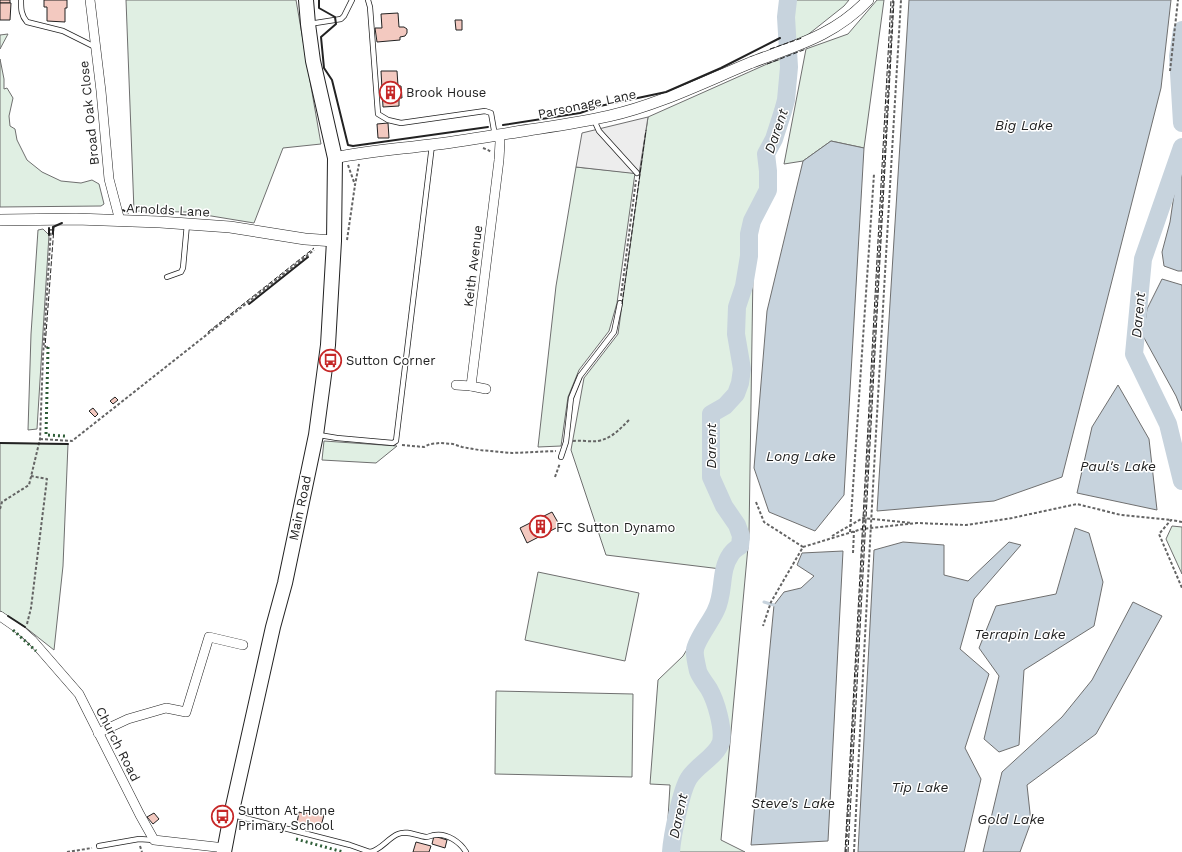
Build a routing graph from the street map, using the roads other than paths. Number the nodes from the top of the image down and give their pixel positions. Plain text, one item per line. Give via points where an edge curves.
1 (21, 0) edge
2 (90, 0) edge
3 (306, 0) edge
4 (352, 0) edge
5 (368, 0) edge
6 (868, 0) edge
7 (308, 24) junction
8 (95, 47) junction
9 (594, 120) junction
10 (497, 135) junction
11 (432, 145) junction
12 (335, 158) junction
13 (637, 174) road end
14 (0, 220) edge
15 (120, 221) junction
16 (187, 224) junction
17 (334, 240) junction
18 (167, 277) dead end
19 (620, 303) road end
20 (456, 385) dead end
21 (472, 386) junction
22 (486, 389) dead end
23 (316, 435) junction
24 (561, 457) road end
25 (0, 616) edge
26 (243, 645) dead end
27 (98, 733) junction
28 (231, 815) junction
29 (154, 840) junction
30 (99, 846) road end
31 (224, 850) edge
32 (370, 852) edge
33 (466, 852) edge

1 - 8 lane via 21,11 27,22 63,31
2 - 8 street, Broad Oak Close
3 - 7 main road, Main Road
4 - 7 lane via 341,19
5 - 10 lane via 378,114 401,123 485,111 491,113
6 - 9 street, Parsonage Lane via 846,20 804,43 639,108
7 - 12 main road, Main Road via 313,61
8 - 15 street, Broad Oak Close via 109,178
9 - 10 street, Parsonage Lane
9 - 13 lane via 599,131
10 - 11 street, Parsonage Lane
10 - 21 street, Keith Avenue via 500,142 499,160
11 - 12 street, Parsonage Lane
11 - 23 lane via 396,441 393,443
12 - 17 main road, Main Road
14 - 15 street, Arnolds Lane
15 - 16 street, Arnolds Lane
16 - 17 street, Arnolds Lane via 230,227 305,239
16 - 18 lane via 183,268 181,272
17 - 23 main road, Main Road via 327,353
19 - 24 lane via 614,332 580,376 571,398 566,442
20 - 21 street
21 - 22 street
23 - 28 main road, Main Road via 285,583
25 - 27 street, Church Road via 32,640 79,694
26 - 27 street via 209,637 186,712 166,708 128,719
27 - 29 street, Church Road
28 - 31 main road, Main Road
28 - 32 lane
29 - 30 lane via 139,839
29 - 31 street
32 - 33 lane via 376,851 391,837 400,833 426,837 442,834 451,838

